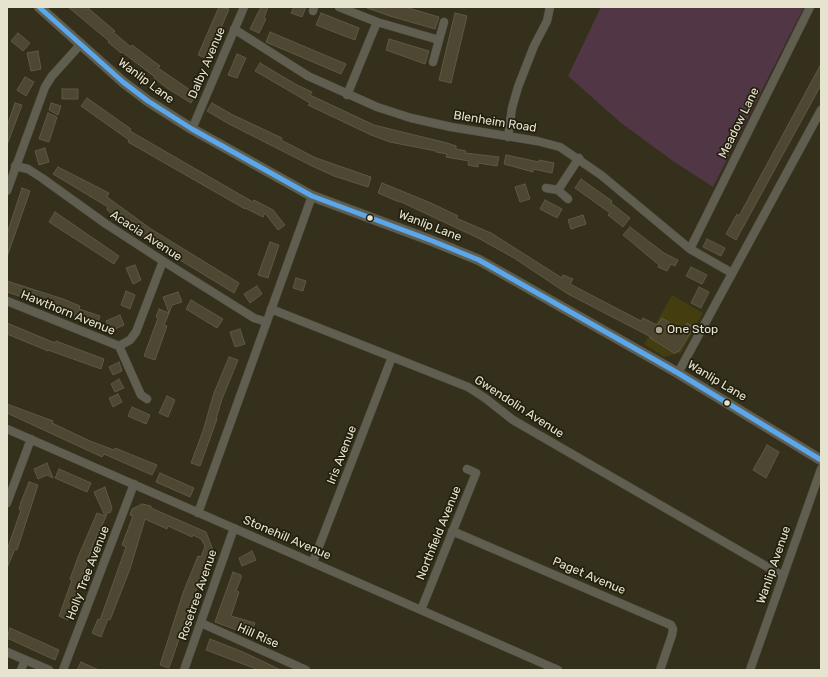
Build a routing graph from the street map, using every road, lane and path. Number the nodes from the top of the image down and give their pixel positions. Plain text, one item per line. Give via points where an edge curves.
1 (38, 7) edge
2 (244, 7) edge
3 (339, 7) edge
4 (550, 7) edge
5 (810, 7) edge
6 (377, 22) junction
7 (444, 22) dead end
8 (234, 28) junction
9 (439, 40) junction
10 (80, 45) junction
11 (433, 62) dead end
12 (347, 95) junction
13 (821, 110) edge
14 (192, 129) junction
15 (508, 137) junction
16 (579, 158) junction
17 (16, 166) junction
18 (546, 188) dead end
19 (558, 190) junction
20 (7, 191) edge
21 (312, 196) junction
22 (568, 199) dead end
23 (690, 249) junction
24 (163, 261) junction
25 (732, 273) junction
26 (7, 301) edge
27 (271, 309) junction
28 (267, 322) junction
29 (119, 346) junction
30 (392, 356) junction
31 (678, 373) junction
32 (141, 396) dead end
33 (7, 429) edge
34 (31, 439) junction
35 (821, 460) edge
36 (467, 469) dead end
37 (821, 469) edge
38 (134, 484) junction
39 (7, 503) edge
40 (198, 512) junction
41 (234, 528) junction
42 (452, 531) junction
43 (313, 562) junction
44 (783, 576) junction
45 (421, 610) junction
46 (202, 624) junction
47 (7, 652) edge
48 (25, 660) junction
49 (301, 669) edge
50 (21, 670) edge
51 (49, 670) edge
52 (63, 670) edge
53 (184, 670) edge
54 (558, 670) edge
55 (660, 670) edge
56 (750, 670) edge

1 - 10 street, Wanlip Lane
2 - 8 street, Dalby Avenue
3 - 6 street
4 - 15 street via 547,21 518,86
5 - 23 street, Meadow Lane
6 - 9 street
6 - 12 street
7 - 9 street
8 - 12 street, Blenheim Road via 308,76
8 - 14 street, Dalby Avenue
9 - 11 street
10 - 14 street, Wanlip Lane via 148,101
10 - 17 street via 45,87
12 - 15 street, Blenheim Road via 411,118
13 - 25 street
14 - 21 street, Wanlip Lane
15 - 16 street, Blenheim Road via 560,147
16 - 19 street
16 - 23 street, Blenheim Road
17 - 20 street
17 - 24 street, Acacia Avenue via 28,169 42,178
18 - 19 street
19 - 22 street
21 - 27 street
21 - 31 street, Wanlip Lane via 472,257
23 - 25 street, Blenheim Road
24 - 28 street, Acacia Avenue via 254,318
24 - 29 street, Hawthorn Avenue via 136,332 130,340
25 - 31 street
26 - 29 street, Hawthorn Avenue
27 - 28 street
27 - 30 street, Gwendolin Avenue
28 - 40 street
29 - 32 street
30 - 43 street, Iris Avenue
30 - 44 street, Gwendolin Avenue via 468,387 514,420
31 - 35 street, Wanlip Lane
33 - 34 street, Stonehill Avenue
34 - 38 street, Stonehill Avenue
34 - 39 street
36 - 42 street, Northfield Avenue via 476,473
37 - 44 street, Wanlip Avenue
38 - 40 street, Stonehill Avenue
38 - 52 street, Holly Tree Avenue
40 - 41 street, Stonehill Avenue
41 - 43 street, Stonehill Avenue
41 - 46 street, Rosetree Avenue
42 - 45 street, Northfield Avenue
42 - 55 street, Paget Avenue via 671,625 672,635
43 - 45 street, Stonehill Avenue
44 - 56 street, Wanlip Avenue
45 - 54 street, Stonehill Avenue
46 - 49 street, Hill Rise
46 - 53 street, Rosetree Avenue
47 - 48 street
48 - 50 street
48 - 51 street

